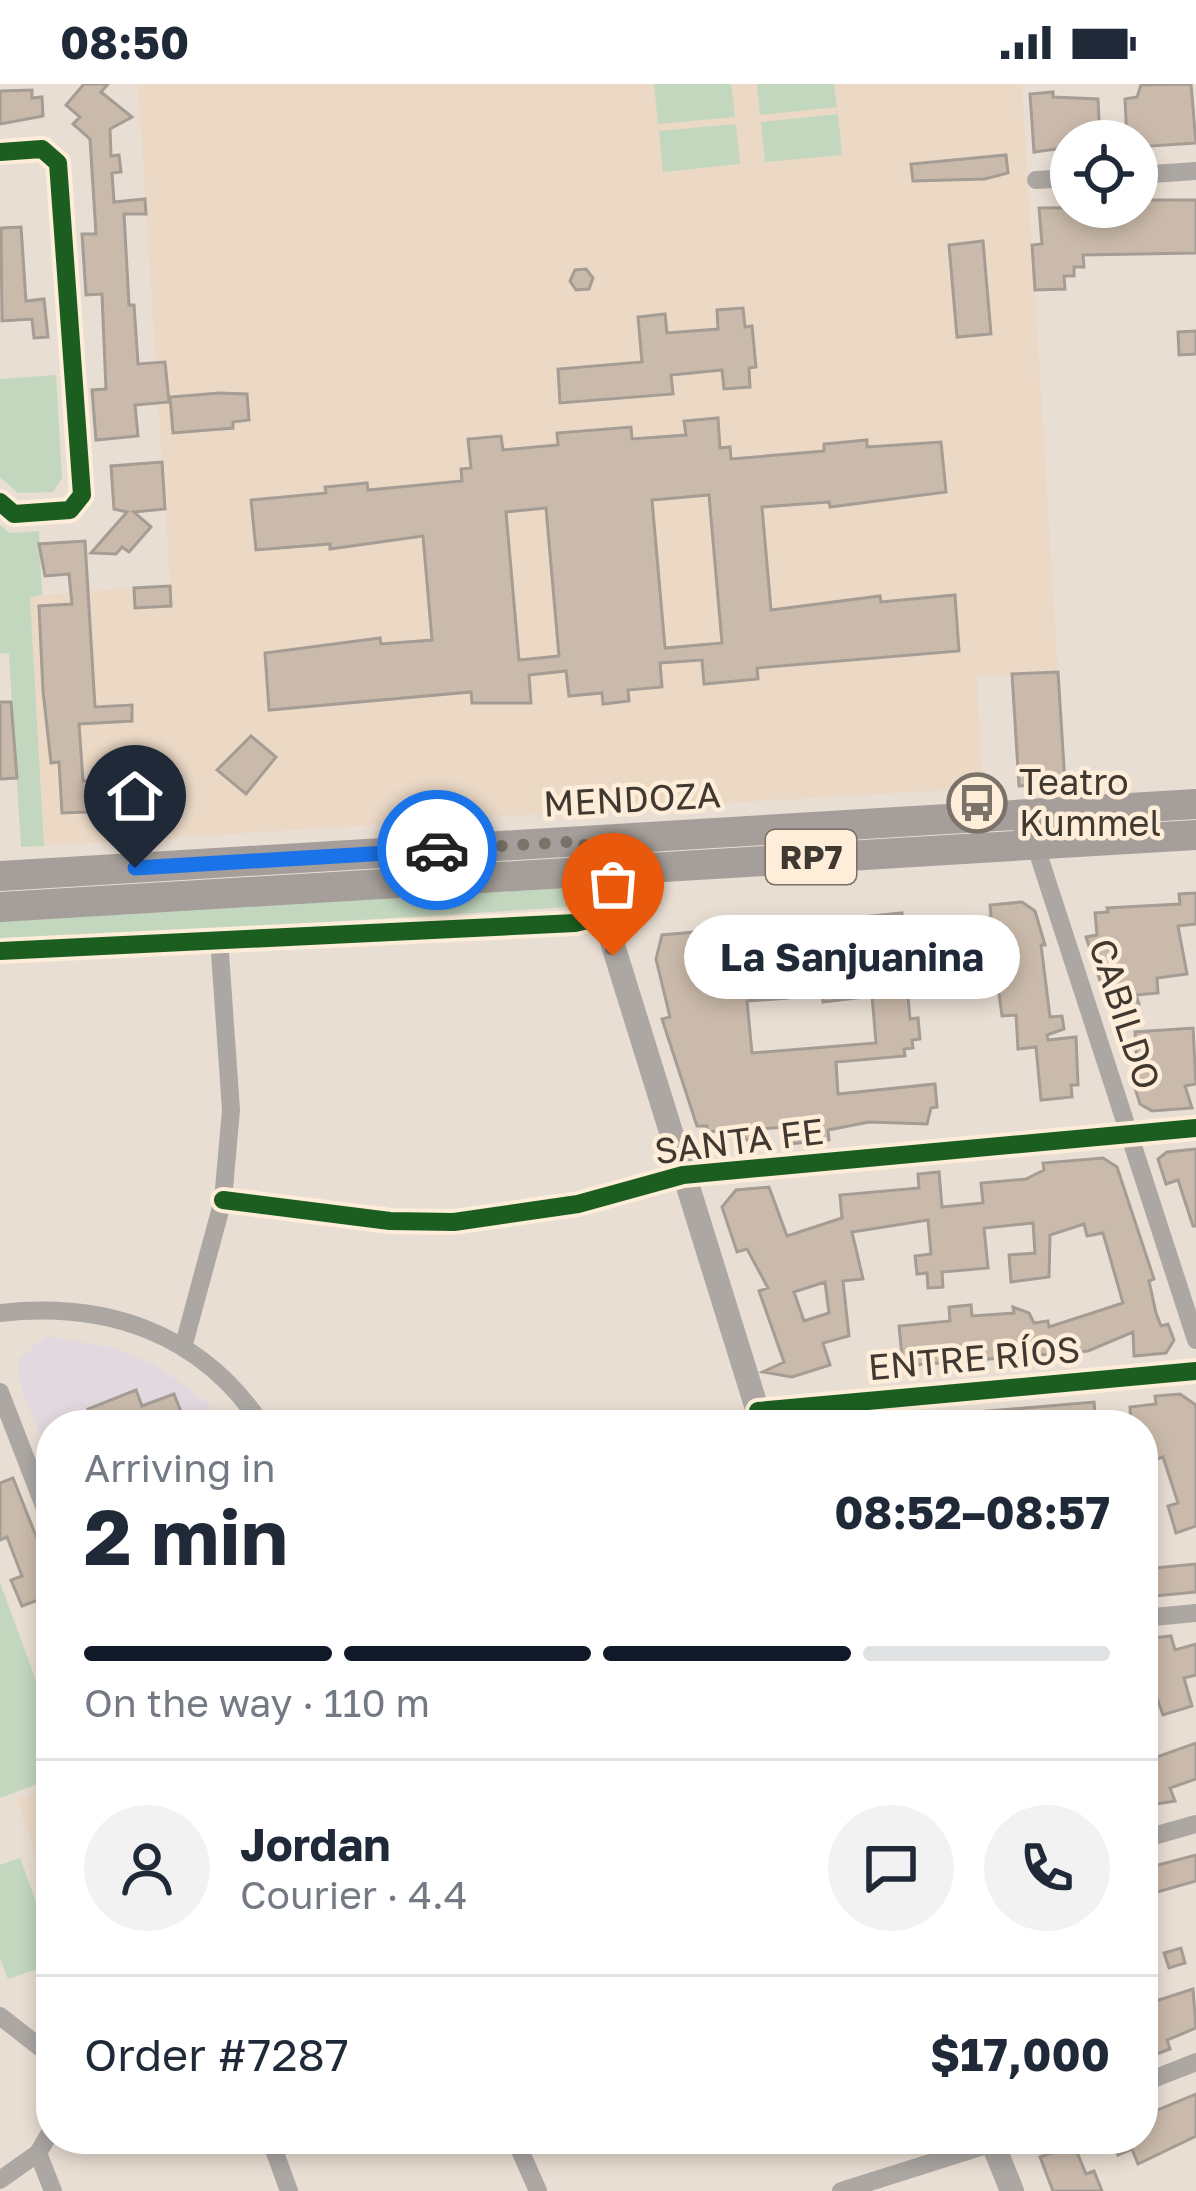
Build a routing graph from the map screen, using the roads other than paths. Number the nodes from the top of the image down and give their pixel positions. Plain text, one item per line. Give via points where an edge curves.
1 (0, 152) edge
2 (1196, 171) edge
3 (1158, 174) edge
4 (1050, 179) edge
5 (1036, 180) dead end
6 (0, 502) edge
7 (1196, 804) edge
8 (1070, 811) junction
9 (1012, 815) junction
10 (1196, 835) edge
11 (1035, 844) junction
12 (585, 856) junction
13 (0, 876) edge
14 (0, 907) edge
15 (601, 916) junction
16 (219, 939) junction
17 (0, 951) edge
18 (1196, 1128) edge
19 (1129, 1134) junction
20 (683, 1175) junction
21 (223, 1200) junction
22 (0, 1313) edge
23 (1196, 1340) edge
24 (184, 1343) junction
25 (1196, 1371) edge
26 (0, 1392) edge
27 (250, 1410) edge
28 (754, 1410) edge
29 (847, 1410) edge
30 (36, 1485) edge
31 (1196, 1613) edge
32 (1158, 1617) edge
33 (1196, 1824) edge
34 (1158, 1835) edge
35 (0, 2017) edge
36 (36, 2045) edge
37 (1196, 2062) edge
38 (1158, 2077) edge
39 (37, 2154) edge
40 (38, 2154) edge
41 (275, 2154) edge
42 (522, 2154) edge
43 (956, 2154) edge
44 (1001, 2154) edge
45 (0, 2180) edge
46 (53, 2191) edge
47 (289, 2191) edge
48 (538, 2191) edge
49 (841, 2191) edge
50 (1012, 2191) edge

1 - 6 street via 42,149 58,163 82,495 70,510 14,514
2 - 3 street
4 - 5 street
7 - 8 main road, MENDOZA / RP7
8 - 9 main road, MENDOZA / RP7
8 - 11 street
9 - 11 street, CABILDO
9 - 12 main road, MENDOZA / RP7
10 - 11 main road, MENDOZA / RP7
11 - 12 main road, MENDOZA / RP7
11 - 19 street, CABILDO
12 - 13 main road, MENDOZA / RP7
12 - 14 main road, MENDOZA / RP7
12 - 15 street
15 - 16 street
15 - 20 street
16 - 17 street
16 - 21 street via 230,1110
18 - 19 street, SANTA FE
19 - 20 street, SANTA FE
19 - 23 street, CABILDO
20 - 21 street, SANTA FE via 578,1204 454,1222
20 - 28 street
21 - 24 street
22 - 24 street via 101,1315
24 - 27 street
25 - 29 street, ENTRE RÍOS
26 - 30 street
31 - 32 street
33 - 34 street
35 - 36 street
37 - 38 street
39 - 45 street
40 - 46 street
41 - 47 street
42 - 48 street
43 - 49 street
44 - 50 street

